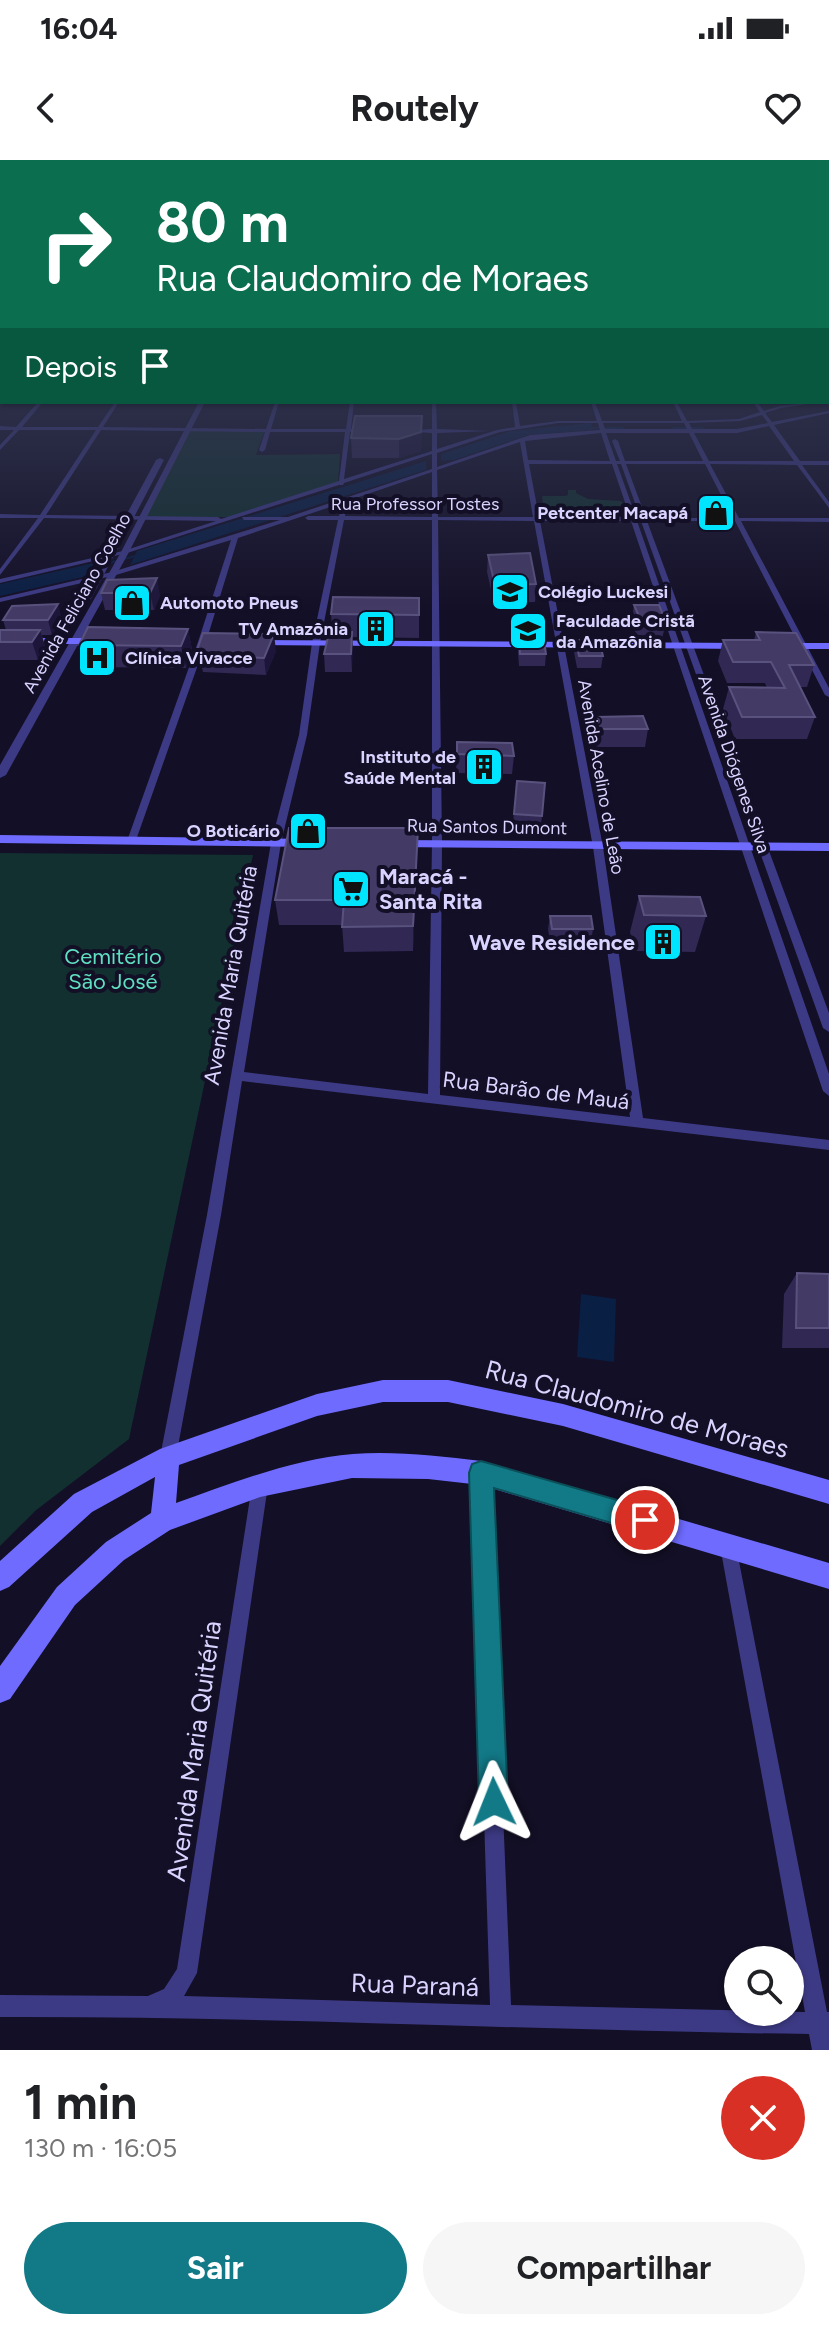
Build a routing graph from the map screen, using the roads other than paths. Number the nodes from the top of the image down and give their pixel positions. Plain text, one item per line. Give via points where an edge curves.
1 (93, 437) edge
2 (172, 437) edge
3 (183, 437) edge
4 (265, 437) edge
5 (346, 437) edge
6 (434, 437) edge
7 (486, 437) edge
8 (534, 437) edge
9 (609, 437) edge
10 (694, 437) edge
11 (780, 437) edge
12 (170, 440) dead end
13 (522, 440) junction
14 (262, 450) dead end
15 (176, 451) junction
16 (434, 461) junction
17 (618, 461) junction
18 (527, 462) junction
19 (706, 462) junction
20 (798, 463) junction
21 (829, 463) edge
22 (341, 484) junction
23 (345, 502) junction
24 (829, 506) edge
25 (0, 516) edge
26 (42, 517) junction
27 (300, 517) junction
28 (129, 518) junction
29 (143, 518) junction
30 (538, 518) junction
31 (232, 519) junction
32 (341, 519) junction
33 (437, 519) junction
34 (638, 519) junction
35 (737, 520) junction
36 (829, 520) edge
37 (235, 537) junction
38 (124, 554) junction
39 (112, 565) junction
40 (0, 573) edge
41 (650, 574) junction
42 (663, 574) junction
43 (100, 575) junction
44 (0, 581) edge
45 (0, 600) edge
46 (0, 641) edge
47 (68, 641) junction
48 (119, 641) edge
49 (189, 642) edge
50 (202, 642) junction
51 (217, 642) edge
52 (245, 642) edge
53 (316, 643) junction
54 (437, 643) junction
55 (561, 645) junction
56 (676, 646) junction
57 (692, 646) junction
58 (756, 646) edge
59 (772, 646) edge
60 (804, 646) junction
61 (829, 646) edge
62 (829, 695) edge
63 (706, 730) junction
64 (721, 731) junction
65 (0, 754) edge
66 (0, 775) edge
67 (0, 839) edge
68 (132, 841) junction
69 (276, 843) junction
70 (320, 843) edge
71 (379, 844) edge
72 (437, 844) junction
73 (598, 847) junction
74 (746, 847) junction
75 (764, 847) junction
76 (829, 847) edge
77 (778, 941) junction
78 (798, 941) junction
79 (829, 1028) edge
80 (237, 1076) junction
81 (829, 1091) edge
82 (434, 1098) junction
83 (637, 1122) junction
84 (829, 1145) edge
85 (168, 1457) junction
86 (481, 1473) junction
87 (260, 1485) junction
88 (829, 1492) edge
89 (163, 1520) junction
90 (728, 1544) junction
91 (829, 1576) edge
92 (0, 1578) edge
93 (0, 1689) edge
94 (149, 2005) junction
95 (0, 2006) edge
96 (501, 2016) junction
97 (824, 2023) edge
98 (823, 2050) edge

1 - 26 street
2 - 12 street
3 - 15 street, Avenida Feliciano Coelho
4 - 14 street
5 - 22 street
6 - 16 street
7 - 16 street
8 - 13 street
9 - 17 street, Avenida Diógenes Silva
10 - 19 street
11 - 20 street
13 - 16 street
13 - 18 street, Avenida Acelino de Leão
15 - 28 street, Avenida Feliciano Coelho via 165,451
15 - 29 street, Avenida Feliciano Coelho
16 - 22 street
16 - 23 street
16 - 33 street
17 - 18 street
17 - 19 street
17 - 34 street, Avenida Diógenes Silva
18 - 30 street, Avenida Acelino de Leão
19 - 20 street
19 - 35 street
20 - 21 street
20 - 24 street
22 - 31 street
23 - 27 street
23 - 32 street, Avenida Maria Quitéria
25 - 26 street, Rua Professor Tostes
26 - 28 street, Rua Professor Tostes
26 - 40 street
27 - 31 street, Rua Professor Tostes
27 - 32 street, Rua Professor Tostes
27 - 37 street
28 - 29 street, Rua Professor Tostes
28 - 39 street, Avenida Feliciano Coelho
29 - 31 street, Rua Professor Tostes
29 - 38 street, Avenida Feliciano Coelho
30 - 33 street, Rua Professor Tostes
30 - 34 street, Rua Professor Tostes
30 - 55 street, Avenida Acelino de Leão
31 - 38 street
32 - 33 street, Rua Professor Tostes
32 - 53 street, Avenida Maria Quitéria
33 - 54 street
34 - 35 street, Rua Professor Tostes
34 - 41 street, Avenida Diógenes Silva
34 - 42 street, Avenida Diógenes Silva
35 - 36 street, Rua Professor Tostes
35 - 60 street
37 - 39 street
37 - 50 street
38 - 39 street, Avenida Feliciano Coelho
39 - 43 street, Avenida Feliciano Coelho
39 - 44 street
39 - 47 street, Avenida Feliciano Coelho
41 - 42 street
41 - 56 street, Avenida Diógenes Silva
42 - 57 street, Avenida Diógenes Silva
43 - 45 street
43 - 47 street, Avenida Feliciano Coelho
46 - 47 main road
47 - 48 main road
47 - 65 street, Avenida Feliciano Coelho
47 - 66 street, Avenida Feliciano Coelho
49 - 50 main road
50 - 51 main road
50 - 68 street
52 - 53 main road
53 - 54 main road
53 - 69 street, Avenida Maria Quitéria via 303,735
54 - 55 main road
54 - 72 street
55 - 56 main road
55 - 73 street, Avenida Acelino de Leão
56 - 57 main road
56 - 63 street, Avenida Diógenes Silva
57 - 58 main road
57 - 64 street, Avenida Diógenes Silva
59 - 60 main road
60 - 61 main road
60 - 62 street
63 - 64 street
63 - 74 street, Avenida Diógenes Silva
64 - 75 street, Avenida Diógenes Silva
67 - 68 main road
68 - 69 main road
69 - 70 main road
69 - 80 street, Avenida Maria Quitéria
71 - 72 main road, Rua Santos Dumont
72 - 73 main road, Rua Santos Dumont
72 - 82 street
73 - 74 main road, Rua Santos Dumont
73 - 83 street, Avenida Acelino de Leão
74 - 75 main road, Rua Santos Dumont
74 - 77 street, Avenida Diógenes Silva
75 - 76 main road, Rua Santos Dumont
75 - 78 street, Avenida Diógenes Silva
77 - 78 street
77 - 81 street, Avenida Diógenes Silva
78 - 79 street, Avenida Diógenes Silva
80 - 82 street, Rua Barão de Mauá
80 - 85 street, Avenida Maria Quitéria
82 - 83 street, Rua Barão de Mauá
83 - 84 street, Rua Barão de Mauá
85 - 88 main road, Rua Claudomiro de Moraes via 317,1405 383,1391 448,1391 563,1415
85 - 89 main road
85 - 92 main road, Rua Claudomiro de Moraes via 83,1503
86 - 87 main road via 352,1466
86 - 90 main road
86 - 96 street
87 - 89 main road
87 - 94 street, Avenida Maria Quitéria via 187,1973 171,1997
89 - 93 main road via 115,1551 66,1596
90 - 91 main road
90 - 97 street
94 - 95 street, Rua Paraná
94 - 96 street, Rua Paraná
96 - 97 street, Rua Paraná
97 - 98 street

